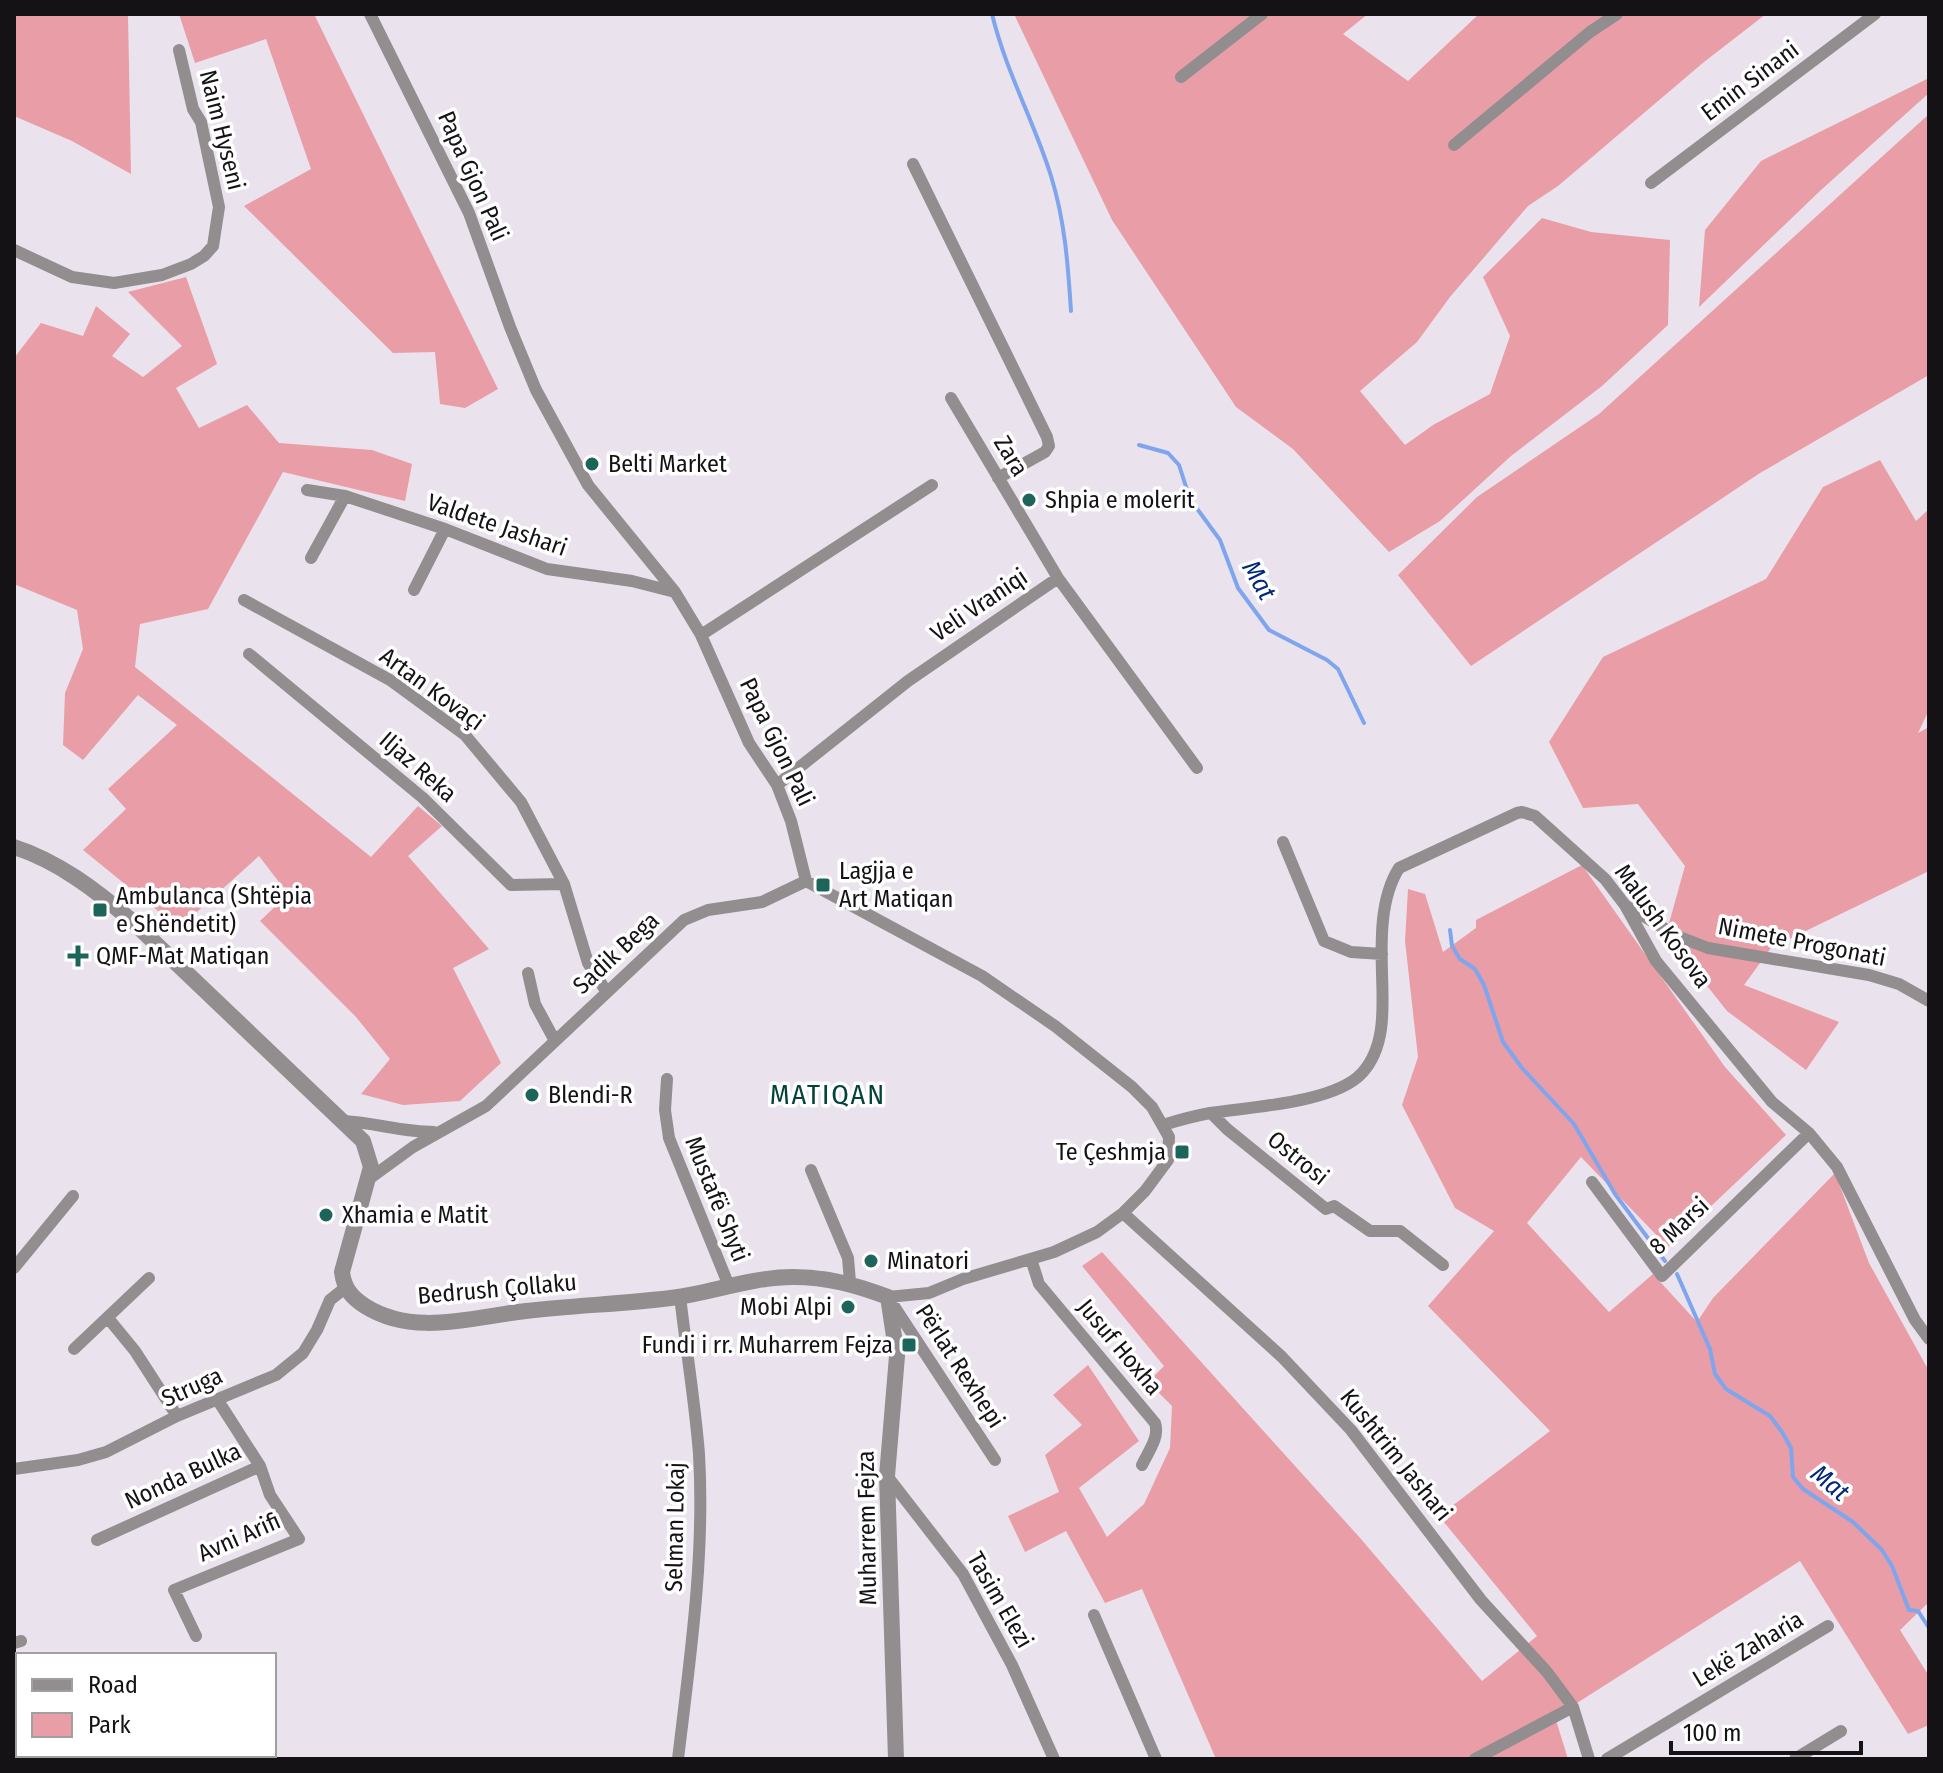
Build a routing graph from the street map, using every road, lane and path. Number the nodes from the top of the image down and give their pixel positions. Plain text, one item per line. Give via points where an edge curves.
1 (370, 14) edge
2 (1262, 14) edge
3 (1617, 14) edge
4 (1875, 14) edge
5 (179, 50) dead end
6 (1181, 77) dead end
7 (1454, 145) dead end
8 (913, 164) dead end
9 (1651, 183) dead end
10 (14, 250) edge
11 (951, 398) dead end
12 (998, 478) junction
13 (932, 485) dead end
14 (307, 490) dead end
15 (345, 496) junction
16 (445, 529) junction
17 (311, 558) dead end
18 (1058, 578) junction
19 (414, 590) dead end
20 (675, 592) junction
21 (244, 600) dead end
22 (701, 635) junction
23 (249, 654) dead end
24 (1197, 768) dead end
25 (777, 785) junction
26 (1283, 842) dead end
27 (14, 847) edge
28 (806, 881) junction
29 (564, 884) junction
30 (1625, 905) junction
31 (1382, 954) junction
32 (528, 973) dead end
33 (606, 991) junction
34 (1929, 1001) edge
35 (555, 1041) junction
36 (667, 1079) dead end
37 (1211, 1113) junction
38 (344, 1121) junction
39 (1163, 1125) junction
40 (438, 1132) junction
41 (1809, 1133) junction
42 (811, 1170) dead end
43 (369, 1179) junction
44 (1592, 1182) dead end
45 (73, 1196) dead end
46 (1123, 1213) junction
47 (1031, 1259) junction
48 (1443, 1265) dead end
49 (14, 1268) edge
50 (149, 1278) dead end
51 (850, 1282) junction
52 (729, 1286) junction
53 (345, 1288) junction
54 (680, 1296) junction
55 (888, 1297) junction
56 (108, 1318) junction
57 (1929, 1339) edge
58 (74, 1349) dead end
59 (217, 1399) junction
60 (177, 1416) junction
61 (995, 1460) dead end
62 (1142, 1465) dead end
63 (260, 1466) junction
64 (15, 1467) edge
65 (887, 1476) junction
66 (97, 1540) dead end
67 (1094, 1615) dead end
68 (1828, 1626) dead end
69 (196, 1636) dead end
70 (1573, 1707) junction
71 (1841, 1731) dead end
72 (1154, 1758) edge
73 (678, 1759) edge
74 (896, 1759) edge
75 (1054, 1759) edge
76 (1475, 1759) edge
77 (1589, 1759) edge
78 (1607, 1759) edge
79 (1795, 1759) edge

1 - 20 street, Papa Gjon Pali via 469,213 536,390 588,485
2 - 6 street
3 - 7 street
4 - 9 street, Emin Sinani
5 - 10 street, Naim Hyseni via 219,207 213,246 191,264 162,275 114,283 72,277
8 - 12 street via 1047,437 1045,452
11 - 12 street, Zara
12 - 18 street, Zara
13 - 22 street
14 - 15 street, Valdete Jashari
15 - 16 street, Valdete Jashari
15 - 17 street
16 - 19 street
16 - 20 street, Valdete Jashari via 547,569
18 - 24 street, Veli Vraniqi
18 - 25 street, Veli Vraniqi via 908,681
20 - 22 street, Papa Gjon Pali
21 - 29 street, Artan Kovaçi via 390,680 465,735 521,802
22 - 25 street, Papa Gjon Pali via 749,743
23 - 29 street, Iljaz Reka via 423,798 511,885
25 - 28 street, Papa Gjon Pali
26 - 31 street via 1324,941 1351,952
27 - 38 street via 109,901
28 - 33 street, Sadik Bega via 762,902 708,910 684,920
28 - 39 street via 994,984 1132,1087
29 - 33 street, Artan Kovaçi via 588,963
30 - 31 street, Malush Kosova via 1551,829 1529,813 1517,813 1399,868 1390,885
30 - 34 street, Nimete Progonati via 1708,948 1869,975
30 - 41 street, Malush Kosova via 1656,961 1772,1102
31 - 37 street, Malush Kosova via 1382,1024 1362,1073 1346,1085 1309,1098
32 - 35 street via 535,1004
33 - 35 street, Sadik Bega
35 - 40 street, Sadik Bega via 486,1106
36 - 52 street, Mustafë Shyti via 669,1138
37 - 39 street, Malush Kosova
37 - 48 street, Ostrosi via 1326,1209 1334,1206 1370,1231 1400,1231
38 - 40 street
38 - 43 street via 369,1154
39 - 46 street via 1169,1137 1168,1160
40 - 43 street, Sadik Bega
41 - 44 street, 8 Marsi via 1662,1276
41 - 57 street, Malush Kosova via 1837,1167
42 - 51 street via 848,1258
43 - 53 street via 344,1261
45 - 49 street
46 - 47 street via 1097,1232
46 - 70 street, Kushtrim Jashari via 1282,1357 1340,1418 1481,1600
47 - 55 street via 929,1293
47 - 62 street, Jusuf Hoxha via 1039,1284 1155,1423 1155,1438
50 - 56 street
51 - 52 street, Bedrush Çollaku via 791,1277
51 - 55 street, Bedrush Çollaku
52 - 54 street, Bedrush Çollaku
53 - 54 street, Bedrush Çollaku via 386,1317 429,1323
53 - 59 street, Struga via 330,1300 309,1345 294,1362
54 - 73 street, Selman Lokaj via 699,1455 699,1532
55 - 61 street, Përlat Rexhepi
55 - 65 street, Muharrem Fejza via 897,1356
56 - 58 street
56 - 60 street
59 - 60 street, Struga
59 - 63 street, Nonda Bulka
60 - 64 street, Struga via 106,1452
63 - 66 street, Nonda Bulka
63 - 69 street, Avni Arifi via 270,1495 299,1539 174,1590
65 - 74 street, Muharrem Fejza
65 - 75 street, Tasim Elezi via 963,1574
67 - 72 street
68 - 78 street, Lekë Zaharia
70 - 76 street
70 - 77 street, Kushtrim Jashari
71 - 79 street

